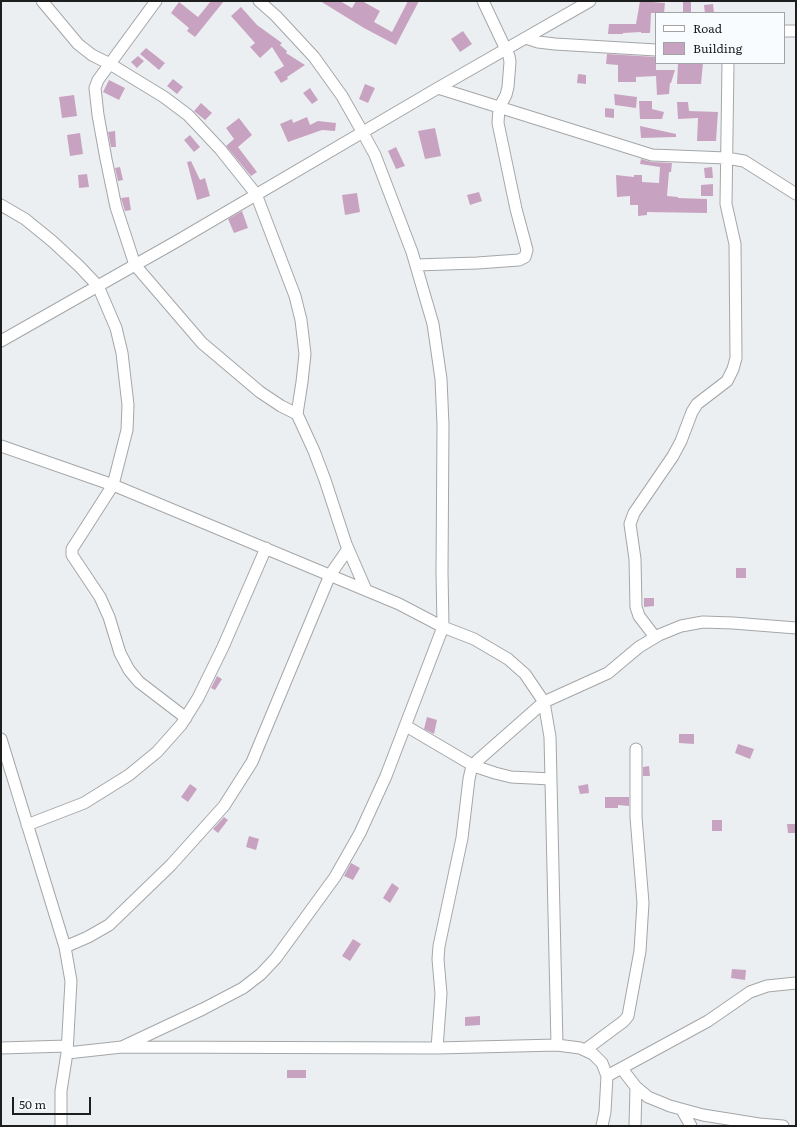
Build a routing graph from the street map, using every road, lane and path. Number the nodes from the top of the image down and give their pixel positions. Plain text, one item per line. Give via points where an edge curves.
1 (42, 1) edge
2 (156, 1) edge
3 (259, 1) edge
4 (483, 1) edge
5 (590, 1) edge
6 (785, 31) edge
7 (796, 31) edge
8 (526, 38) junction
9 (505, 49) junction
10 (655, 50) edge
11 (110, 64) junction
12 (728, 64) edge
13 (438, 88) junction
14 (499, 108) junction
15 (363, 133) junction
16 (726, 158) junction
17 (256, 194) junction
18 (796, 194) edge
19 (1, 205) edge
20 (135, 265) junction
21 (416, 265) junction
22 (98, 286) junction
23 (1, 341) edge
24 (297, 414) junction
25 (1, 446) edge
26 (113, 485) junction
27 (266, 548) junction
28 (348, 549) junction
29 (330, 575) junction
30 (366, 590) junction
31 (443, 627) junction
32 (796, 628) edge
33 (655, 637) junction
34 (544, 702) junction
35 (186, 718) junction
36 (406, 726) junction
37 (1, 739) edge
38 (636, 749) dead end
39 (474, 766) junction
40 (551, 779) junction
41 (27, 825) junction
42 (65, 947) junction
43 (796, 983) edge
44 (557, 1045) junction
45 (122, 1047) junction
46 (1, 1048) edge
47 (437, 1048) junction
48 (67, 1050) junction
49 (585, 1050) junction
50 (622, 1069) junction
51 (606, 1076) junction
52 (636, 1087) junction
53 (682, 1110) junction
54 (61, 1126) edge
55 (602, 1126) edge
56 (635, 1126) edge
57 (691, 1126) edge
58 (783, 1126) edge

1 - 11 street via 78,44
2 - 11 street
3 - 15 street via 314,57 342,96
4 - 9 street
5 - 8 street
6 - 7 street
8 - 9 street
8 - 10 street via 555,44
9 - 13 street
9 - 14 street via 510,62 508,87
11 - 17 street via 188,115 220,149
11 - 20 street via 95,88 98,115 116,206
12 - 16 street
13 - 14 street
13 - 15 street
14 - 16 street via 652,155
14 - 21 street via 498,123 527,250 525,257 484,263
15 - 17 street
15 - 21 street via 390,194
16 - 18 street via 744,161
16 - 33 street via 726,204 736,244 736,358 727,381 697,404 673,456 634,513 630,524 635,559 636,607 639,616
17 - 20 street
17 - 24 street via 295,296 301,320 305,354
19 - 22 street via 25,219 52,241
20 - 22 street
20 - 24 street via 202,343 260,392
21 - 31 street via 433,324 441,379
22 - 23 street
22 - 26 street via 116,328 122,352 128,405 127,430
24 - 28 street via 325,480
25 - 26 street
26 - 27 street
26 - 35 street via 72,548 72,555 100,597 120,653 129,670 139,682
27 - 29 street
27 - 35 street via 224,647
28 - 29 street
28 - 30 street
29 - 30 street
29 - 42 street via 252,762 224,806 171,865 109,925
30 - 31 street
31 - 34 street via 474,639 508,659 525,674
31 - 36 street
32 - 33 street via 703,622 681,626
33 - 34 street via 608,673
34 - 39 street
34 - 40 street via 550,737
35 - 41 street via 157,752 129,775 84,803
36 - 39 street
36 - 45 street via 360,833 335,877 276,958 243,988
37 - 41 street
38 - 49 street via 636,817 643,903 640,951 628,1016
39 - 40 street via 511,777
39 - 47 street via 469,779 462,838 439,946 441,994
40 - 44 street
41 - 42 street
42 - 48 street via 71,981
43 - 50 street via 767,986 750,992 708,1021
44 - 47 street
44 - 49 street
45 - 47 street
45 - 48 street
46 - 48 street
48 - 54 street via 61,1091
49 - 51 street via 602,1063
50 - 51 street
50 - 52 street
51 - 55 street
52 - 53 street via 648,1097
52 - 56 street
53 - 57 street
53 - 58 street

